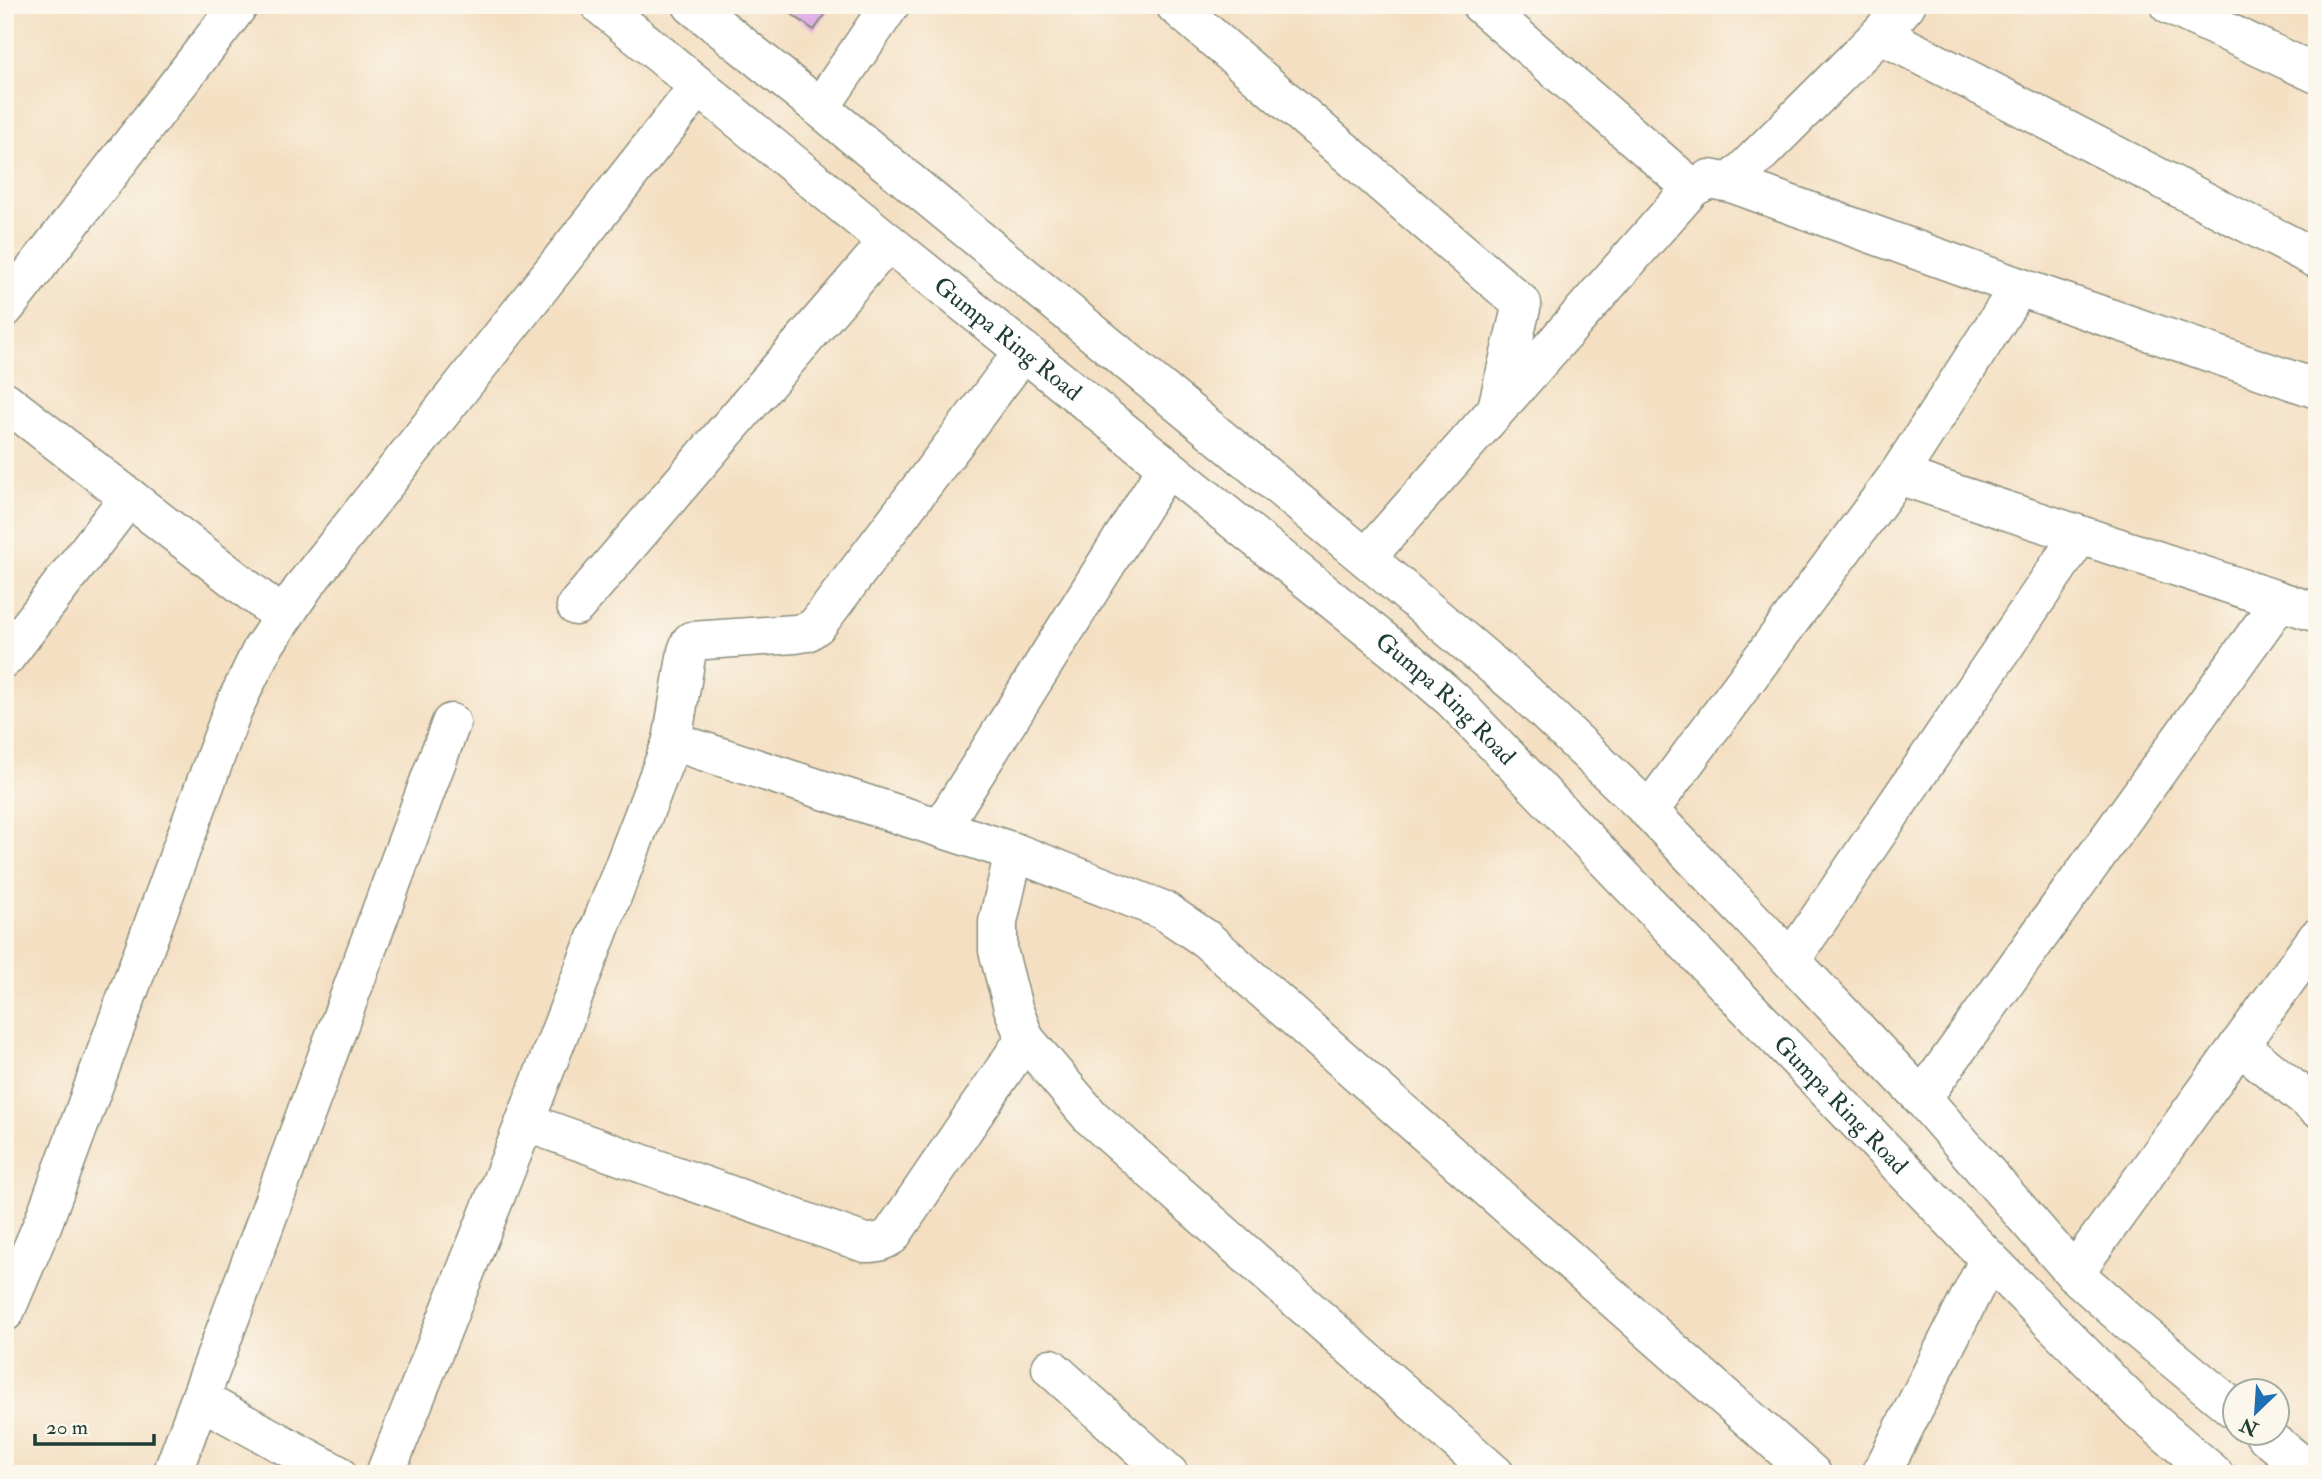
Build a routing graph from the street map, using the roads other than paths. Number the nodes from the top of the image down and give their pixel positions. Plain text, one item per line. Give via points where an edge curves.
1 (239, 5) edge
2 (600, 5) edge
3 (692, 5) edge
4 (890, 5) edge
5 (1175, 5) edge
6 (1481, 5) edge
7 (1906, 5) edge
8 (2169, 5) edge
9 (1880, 34) junction
10 (2317, 74) edge
11 (699, 86) junction
12 (820, 108) junction
13 (1731, 183) junction
14 (1692, 188) junction
15 (888, 242) junction
16 (2317, 258) edge
17 (2019, 286) junction
18 (5, 308) edge
19 (1024, 351) junction
20 (2317, 389) edge
21 (5, 401) edge
22 (1497, 409) junction
23 (1167, 467) junction
24 (1898, 475) junction
25 (129, 498) junction
26 (2080, 535) junction
27 (1366, 558) junction
28 (2280, 601) junction
29 (576, 606) dead end
30 (2317, 613) edge
31 (282, 616) junction
32 (5, 659) edge
33 (451, 723) dead end
34 (672, 741) junction
35 (1649, 811) junction
36 (941, 828) junction
37 (1014, 852) junction
38 (2317, 938) edge
39 (1791, 960) junction
40 (1025, 1039) junction
41 (2239, 1045) junction
42 (1922, 1098) junction
43 (2317, 1108) edge
44 (526, 1122) junction
45 (1989, 1259) junction
46 (2074, 1273) junction
47 (5, 1312) edge
48 (1051, 1368) dead end
49 (2220, 1397) edge
50 (201, 1400) junction
51 (2282, 1448) edge
52 (172, 1474) edge
53 (337, 1474) edge
54 (385, 1474) edge
55 (1169, 1474) edge
56 (1495, 1474) edge
57 (1811, 1474) edge
58 (1881, 1474) edge
59 (2214, 1474) edge
60 (2313, 1474) edge

1 - 18 street
2 - 11 street, Gumpa Ring Road
3 - 12 street
4 - 12 street
5 - 22 street via 1522,304
6 - 14 street
7 - 9 street
8 - 10 street
9 - 13 street
9 - 16 street
11 - 15 street, Gumpa Ring Road
11 - 31 street
12 - 27 street
13 - 14 street via 1709,178
13 - 17 street
14 - 22 street
15 - 19 street, Gumpa Ring Road
15 - 29 street
17 - 20 street
17 - 24 street
19 - 23 street, Gumpa Ring Road
19 - 34 street via 817,625 795,634 691,641
21 - 25 street
22 - 27 street
23 - 36 street
23 - 45 street, Gumpa Ring Road via 1453,701
24 - 26 street
24 - 35 street
25 - 31 street
25 - 32 street
26 - 28 street
26 - 39 street
27 - 35 street via 1521,689
28 - 30 street
28 - 42 street
31 - 47 street via 233,709 43,1223
33 - 50 street
34 - 36 street
34 - 44 street
35 - 39 street
36 - 37 street
37 - 40 street via 998,922 998,950
37 - 57 street via 1163,910 1206,939
38 - 41 street
39 - 42 street
40 - 44 street via 891,1236 875,1243
40 - 56 street via 1091,1117
41 - 43 street
41 - 46 street
42 - 46 street
44 - 54 street
45 - 58 street
45 - 59 street, Gumpa Ring Road via 2140,1411
46 - 49 street
48 - 55 street
50 - 52 street
50 - 53 street
51 - 60 street

